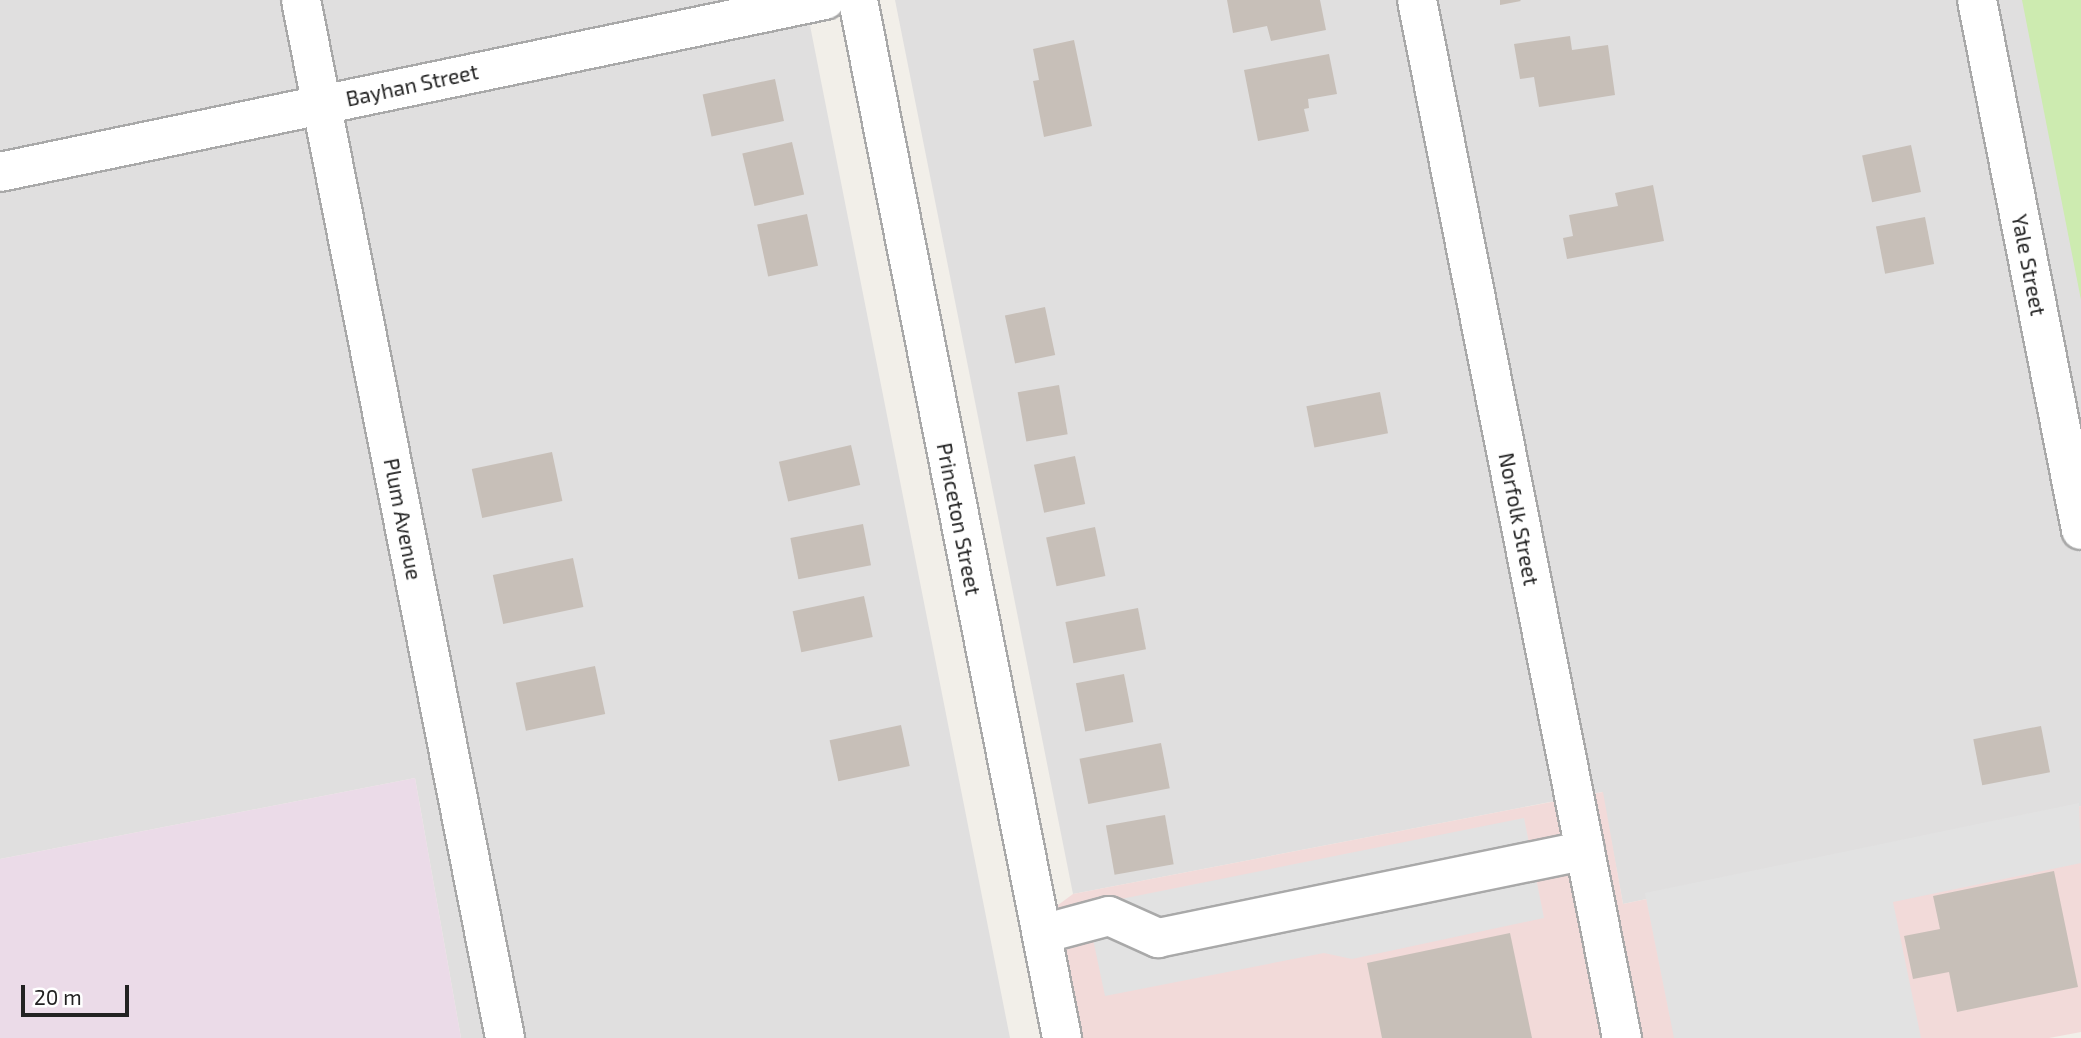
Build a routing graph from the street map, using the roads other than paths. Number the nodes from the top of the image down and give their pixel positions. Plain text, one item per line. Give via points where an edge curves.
1 (301, 0) edge
2 (825, 0) edge
3 (859, 0) edge
4 (1417, 0) edge
5 (1977, 0) edge
6 (321, 104) junction
7 (0, 172) edge
8 (2081, 530) edge
9 (1585, 850) junction
10 (1042, 933) junction
11 (505, 1038) edge
12 (1062, 1038) edge
13 (1622, 1038) edge

1 - 6 street, Plum Avenue
2 - 6 street, Bayhan Street
3 - 10 street, Princeton Street
4 - 9 street, Norfolk Street
5 - 8 street, Yale Street
6 - 7 street, Bayhan Street
6 - 11 street, Plum Avenue
9 - 10 street via 1158,938 1109,916
9 - 13 street, Norfolk Street
10 - 12 street, Princeton Street

